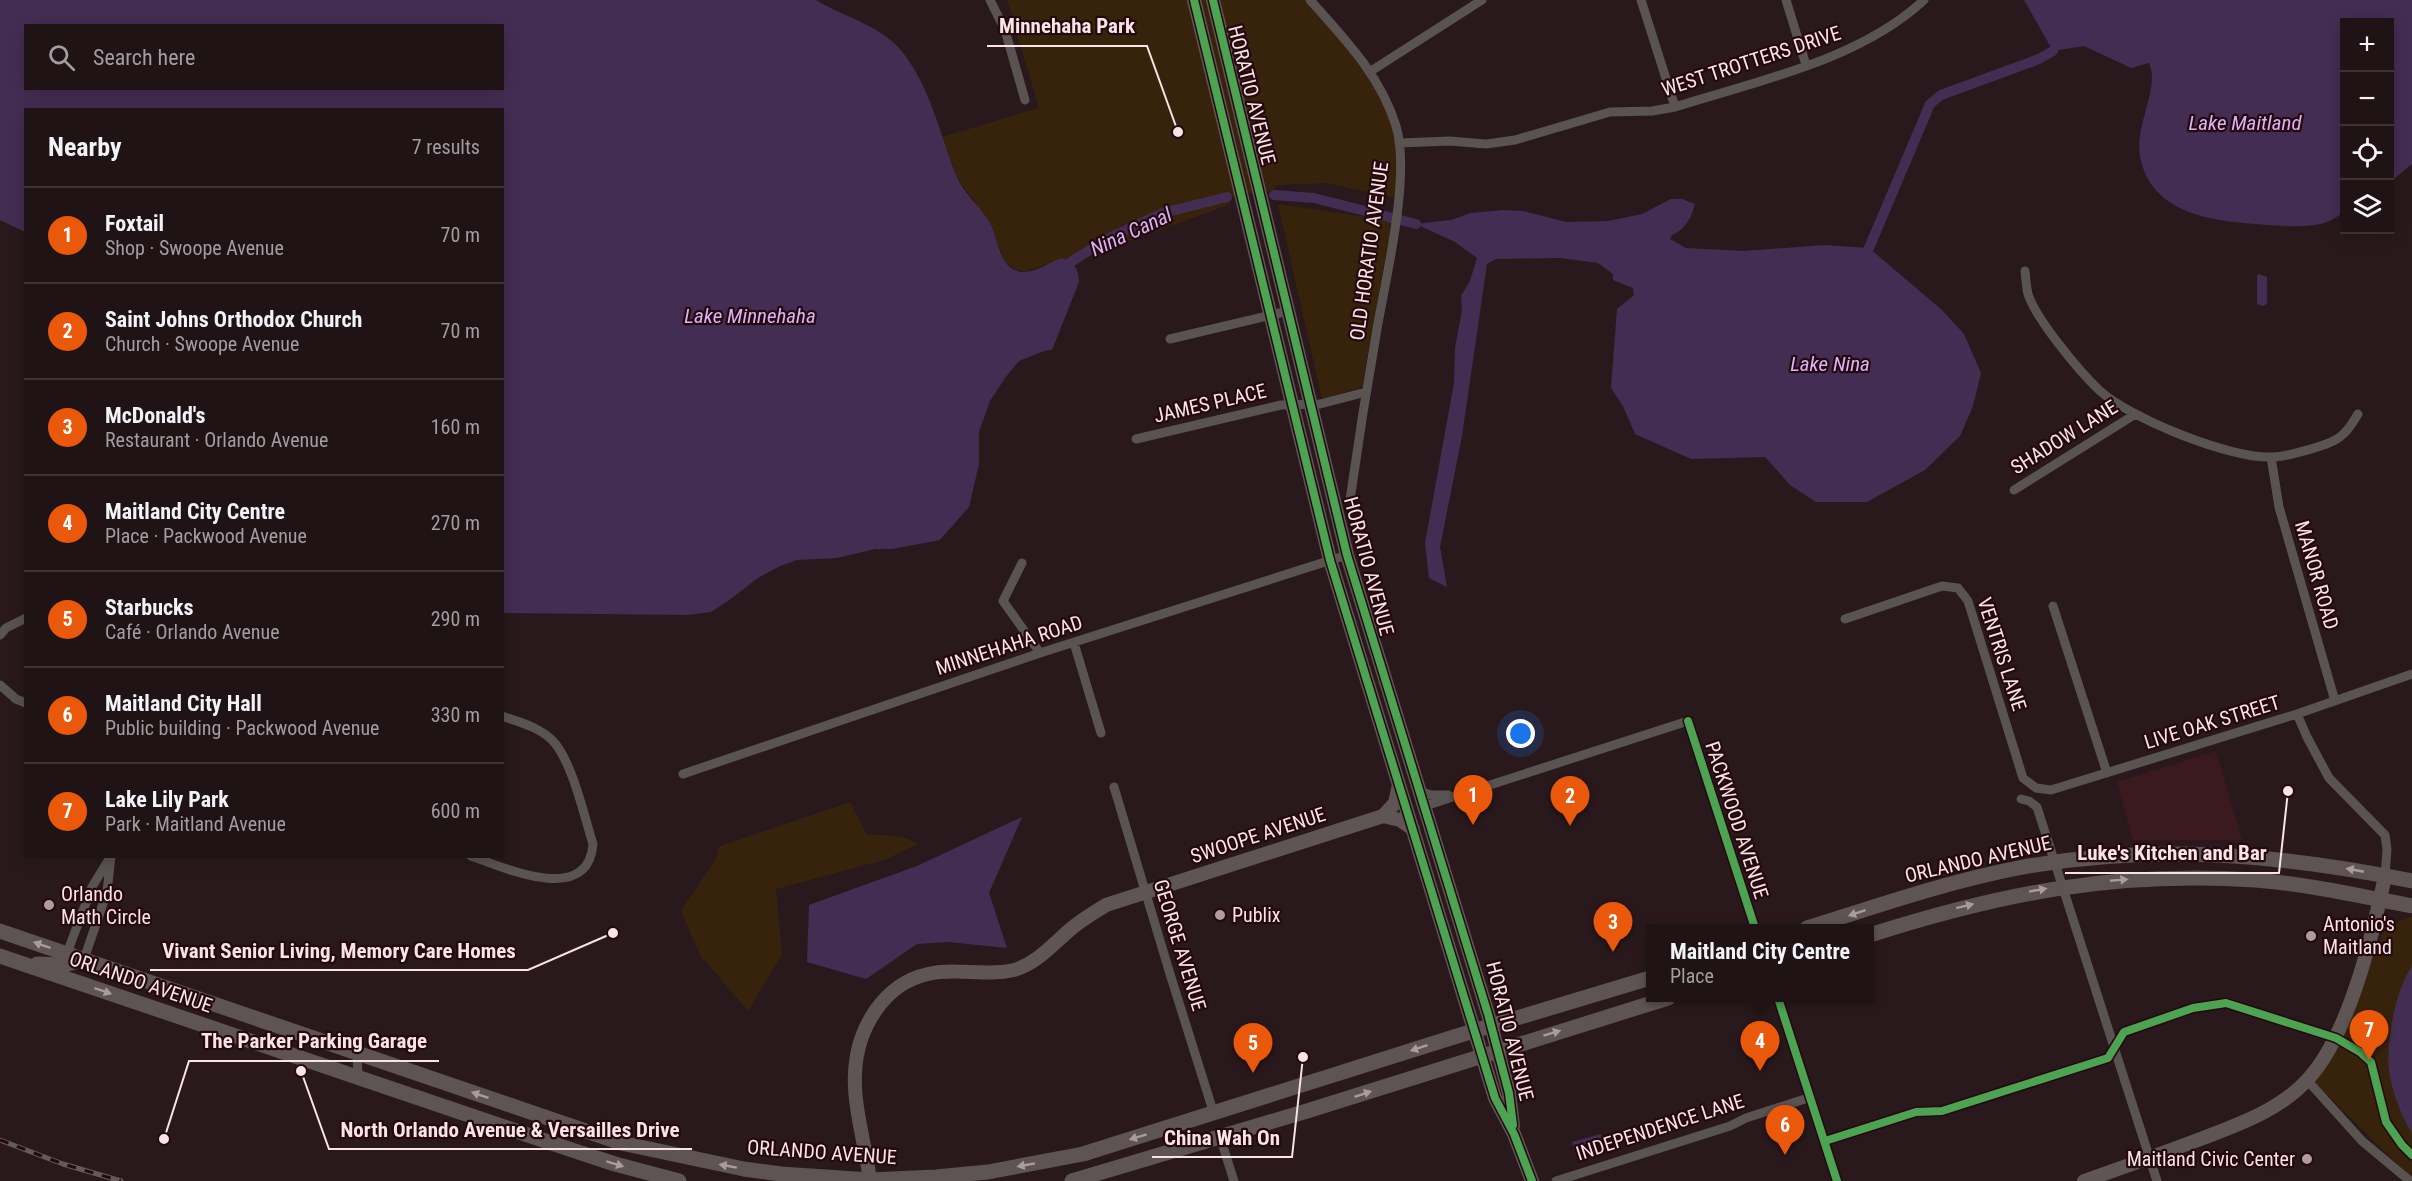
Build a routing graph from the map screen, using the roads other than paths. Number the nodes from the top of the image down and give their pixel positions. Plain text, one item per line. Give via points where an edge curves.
1 (990, 0) edge
2 (1194, 0) edge
3 (1213, 0) edge
4 (1310, 0) edge
5 (1482, 0) edge
6 (1641, 0) edge
7 (1786, 0) edge
8 (1924, 0) edge
9 (1806, 65) junction
10 (1371, 71) junction
11 (1025, 100) dead end
12 (1675, 107) junction
13 (1399, 143) junction
14 (2025, 271) dead end
15 (1288, 311) junction
16 (1270, 316) junction
17 (1170, 339) dead end
18 (1366, 392) junction
19 (1292, 405) junction
20 (1310, 405) junction
21 (2358, 414) dead end
22 (2134, 415) junction
23 (1136, 439) dead end
24 (2271, 457) junction
25 (2014, 490) dead end
26 (1350, 500) dead end
27 (1347, 555) junction
28 (1330, 560) junction
29 (1022, 563) dead end
30 (2053, 606) dead end
31 (24, 619) edge
32 (1845, 620) dead end
33 (0, 635) edge
34 (1074, 643) junction
35 (1040, 653) junction
36 (2412, 674) edge
37 (0, 685) edge
38 (2335, 701) junction
39 (24, 702) edge
40 (2297, 714) junction
41 (504, 717) edge
42 (1101, 733) dead end
43 (2107, 773) junction
44 (683, 774) dead end
45 (2023, 778) joint
46 (1399, 784) junction
47 (1114, 787) dead end
48 (1459, 795) junction
49 (1423, 799) junction
50 (2020, 799) dead end
51 (1383, 816) junction
52 (1413, 829) junction
53 (110, 858) edge
54 (111, 858) edge
55 (477, 858) edge
56 (2055, 862) junction
57 (2385, 876) junction
58 (2412, 881) edge
59 (2061, 886) junction
60 (1145, 891) junction
61 (2380, 900) junction
62 (2412, 906) edge
63 (1754, 924) edge
64 (1820, 924) edge
65 (0, 931) edge
66 (1874, 933) edge
67 (68, 953) junction
68 (0, 956) edge
69 (84, 959) junction
70 (28, 965) junction
71 (114, 969) junction
72 (1646, 979) edge
73 (68, 980) junction
74 (1655, 1002) edge
75 (1779, 1002) edge
76 (1491, 1026) junction
77 (1474, 1031) junction
78 (357, 1052) junction
79 (1490, 1053) junction
80 (358, 1078) junction
81 (2307, 1080) junction
82 (1811, 1097) junction
83 (1214, 1114) junction
84 (1220, 1137) junction
85 (2149, 1159) junction
86 (870, 1180) edge
87 (679, 1181) edge
88 (1072, 1181) edge
89 (1234, 1181) edge
90 (1532, 1181) edge
91 (1556, 1181) edge
92 (1837, 1181) edge
93 (2084, 1181) edge
94 (2157, 1181) edge
95 (2410, 1181) edge

1 - 11 street via 1005,30
2 - 16 main road, HORATIO AVENUE
3 - 15 main road, HORATIO AVENUE
4 - 10 street, OLD HORATIO AVENUE
5 - 10 street
6 - 12 street
7 - 9 street
8 - 9 street, WEST TROTTERS DRIVE via 1895,25 1866,42
9 - 12 street, WEST TROTTERS DRIVE
10 - 13 street, OLD HORATIO AVENUE via 1388,105
12 - 13 street, WEST TROTTERS DRIVE via 1610,112 1515,140 1486,144
13 - 18 street, OLD HORATIO AVENUE via 1396,212
14 - 22 street via 2028,293 2036,310 2072,359 2099,390
15 - 16 street
15 - 20 main road, HORATIO AVENUE
16 - 17 street
16 - 19 main road, HORATIO AVENUE
18 - 20 street
18 - 26 street, OLD HORATIO AVENUE
19 - 20 street
19 - 23 street, JAMES PLACE
19 - 28 main road, HORATIO AVENUE
20 - 27 main road, HORATIO AVENUE
21 - 24 street via 2341,437 2329,444
22 - 24 street via 2228,451
22 - 25 street, SHADOW LANE
24 - 38 street, MANOR ROAD via 2279,507
27 - 28 street, MINNEHAHA ROAD
27 - 49 main road, HORATIO AVENUE
28 - 34 street, MINNEHAHA ROAD
28 - 46 main road, HORATIO AVENUE
29 - 35 street via 1003,601
30 - 43 street
31 - 33 street
32 - 45 street, VENTRIS LANE via 1942,586 1958,588 1968,601
34 - 35 street, MINNEHAHA ROAD
34 - 42 street
35 - 44 street, MINNEHAHA ROAD
36 - 38 street, LIVE OAK STREET
37 - 39 street
38 - 40 street, LIVE OAK STREET
40 - 43 street, LIVE OAK STREET
40 - 57 street via 2329,778 2385,835
41 - 55 street via 552,740 565,757 593,844 592,858 583,870 551,880
43 - 45 street, LIVE OAK STREET via 2051,790 2036,788
46 - 49 main road via 1413,801
46 - 51 main road via 1395,803
46 - 52 main road, HORATIO AVENUE
47 - 60 street, GEORGE AVENUE
48 - 49 street
48 - 49 street
48 - 63 street, PACKWOOD AVENUE via 1688,722
49 - 76 main road, HORATIO AVENUE
50 - 56 street via 2037,807
51 - 52 main road via 1400,820
51 - 60 main road, SWOOPE AVENUE
52 - 77 main road, HORATIO AVENUE
53 - 67 street via 92,887
54 - 69 street via 107,892
57 -> 56 main road, ORLANDO AVENUE via 2300,861 2221,855 2137,854
56 - 59 street
56 -> 64 main road, ORLANDO AVENUE via 1942,886
57 - 58 main road, ORLANDO AVENUE
57 - 61 main road
59 -> 61 main road via 2139,879 2219,879 2295,885
66 -> 59 main road via 1950,909
59 - 85 street
60 - 83 street, GEORGE AVENUE
60 - 86 main road, SWOOPE AVENUE via 1106,905 1073,927 1037,960 1015,970 929,973 887,994 864,1034 855,1074
61 - 62 main road
61 - 81 main road via 2336,1038
67 -> 65 main road, ORLANDO AVENUE
67 - 69 main road, ORLANDO AVENUE
68 - 70 main road, ORLANDO AVENUE
69 - 70 main road
69 - 71 main road, ORLANDO AVENUE
70 - 73 main road, ORLANDO AVENUE
71 - 73 main road
71 - 78 main road, ORLANDO AVENUE
72 - 76 main road, ORLANDO AVENUE
73 -> 80 main road, ORLANDO AVENUE
79 -> 74 main road
75 - 82 street
76 - 77 main road, ORLANDO AVENUE
76 - 79 main road, HORATIO AVENUE
77 - 79 main road, HORATIO AVENUE
77 -> 83 main road, ORLANDO AVENUE
78 - 80 street
86 -> 78 main road, ORLANDO AVENUE via 744,1169 633,1146
84 -> 79 main road
79 - 90 main road, HORATIO AVENUE via 1495,1098
80 -> 87 main road, ORLANDO AVENUE via 615,1164
81 - 85 main road via 2248,1121
81 - 95 street via 2362,1141
82 - 91 street, INDEPENDENCE LANE
82 - 92 street
83 -> 86 main road, ORLANDO AVENUE via 1046,1162 988,1172
84 - 88 main road
84 - 89 street
85 - 93 main road
85 - 94 street

